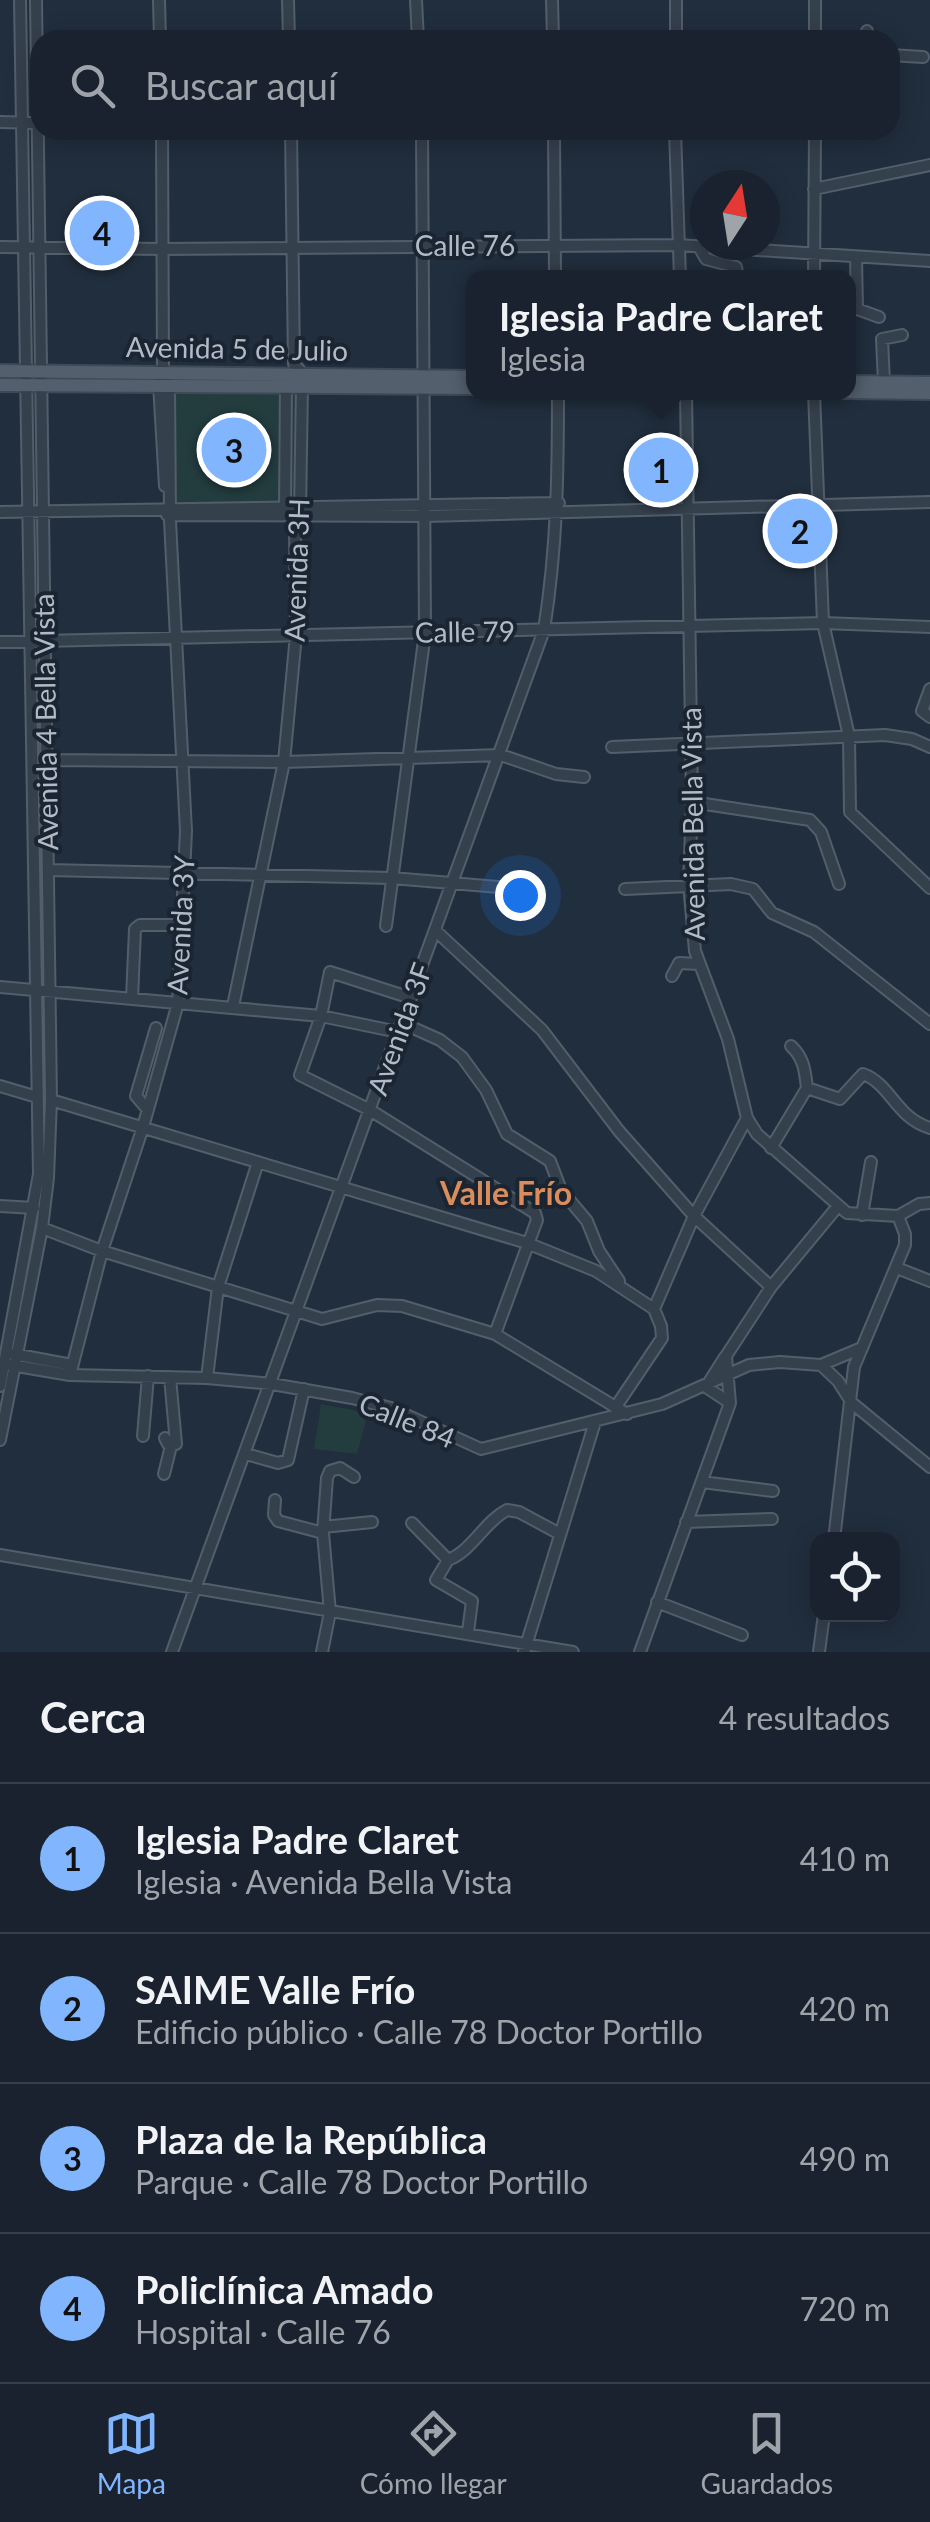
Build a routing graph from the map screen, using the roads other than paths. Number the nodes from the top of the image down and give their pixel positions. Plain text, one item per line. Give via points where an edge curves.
1 (20, 0) edge
2 (36, 0) edge
3 (159, 0) edge
4 (288, 0) edge
5 (416, 0) edge
6 (552, 0) edge
7 (676, 0) edge
8 (815, 0) edge
9 (37, 30) edge
10 (160, 30) edge
11 (289, 30) edge
12 (418, 30) edge
13 (553, 30) edge
14 (676, 30) edge
15 (815, 30) edge
16 (900, 56) edge
17 (923, 57) dead end
18 (0, 122) edge
19 (22, 122) junction
20 (30, 122) edge
21 (38, 140) edge
22 (162, 140) edge
23 (291, 140) edge
24 (422, 140) edge
25 (554, 140) edge
26 (675, 140) edge
27 (815, 140) edge
28 (930, 165) edge
29 (814, 189) junction
30 (678, 245) junction
31 (424, 246) junction
32 (554, 246) junction
33 (690, 246) edge
34 (0, 247) edge
35 (32, 247) junction
36 (293, 247) junction
37 (162, 250) junction
38 (780, 252) edge
39 (814, 255) junction
40 (856, 257) junction
41 (710, 260) edge
42 (930, 262) edge
43 (555, 270) edge
44 (680, 270) edge
45 (737, 270) edge
46 (814, 270) edge
47 (880, 317) dead end
48 (902, 335) dead end
49 (0, 371) edge
50 (164, 376) junction
51 (294, 376) junction
52 (34, 378) junction
53 (466, 378) edge
54 (425, 382) junction
55 (856, 382) edge
56 (884, 382) junction
57 (930, 383) edge
58 (0, 385) edge
59 (466, 387) edge
60 (856, 392) edge
61 (930, 393) edge
62 (558, 400) edge
63 (686, 400) edge
64 (814, 400) edge
65 (930, 502) edge
66 (816, 504) junction
67 (690, 507) junction
68 (559, 508) junction
69 (426, 511) junction
70 (0, 512) edge
71 (27, 512) junction
72 (42, 512) junction
73 (169, 513) junction
74 (293, 513) junction
75 (823, 622) junction
76 (689, 626) junction
77 (930, 627) edge
78 (544, 630) junction
79 (425, 632) junction
80 (296, 635) junction
81 (177, 637) junction
82 (46, 641) junction
83 (0, 642) edge
84 (29, 642) junction
85 (930, 689) edge
86 (930, 717) edge
87 (849, 736) junction
88 (691, 743) junction
89 (612, 747) dead end
90 (930, 747) edge
91 (501, 755) junction
92 (407, 758) junction
93 (46, 760) junction
94 (182, 762) junction
95 (284, 762) junction
96 (584, 777) dead end
97 (692, 802) junction
98 (48, 870) junction
99 (185, 872) junction
100 (260, 874) junction
101 (392, 878) junction
102 (453, 882) junction
103 (689, 884) junction
104 (839, 884) dead end
105 (930, 888) edge
106 (521, 889) dead end
107 (625, 889) dead end
108 (183, 925) junction
109 (386, 926) dead end
110 (436, 931) junction
111 (699, 964) junction
112 (672, 976) dead end
113 (0, 987) edge
114 (36, 990) junction
115 (51, 992) junction
116 (411, 998) junction
117 (132, 999) junction
118 (178, 1003) junction
119 (234, 1006) junction
120 (320, 1016) junction
121 (930, 1024) edge
122 (400, 1027) junction
123 (156, 1028) dead end
124 (791, 1046) dead end
125 (0, 1086) edge
126 (807, 1088) junction
127 (37, 1097) junction
128 (51, 1100) junction
129 (148, 1110) junction
130 (370, 1110) junction
131 (746, 1118) junction
132 (143, 1127) junction
133 (930, 1128) edge
134 (771, 1148) junction
135 (258, 1162) junction
136 (871, 1162) dead end
137 (341, 1187) junction
138 (930, 1204) edge
139 (0, 1206) edge
140 (838, 1206) junction
141 (34, 1208) junction
142 (862, 1215) junction
143 (694, 1216) junction
144 (898, 1216) junction
145 (42, 1228) junction
146 (527, 1243) junction
147 (102, 1252) junction
148 (898, 1268) junction
149 (930, 1281) edge
150 (622, 1286) junction
151 (218, 1287) junction
152 (771, 1287) junction
153 (296, 1309) junction
154 (654, 1309) junction
155 (495, 1334) junction
156 (859, 1349) junction
157 (726, 1356) junction
158 (9, 1359) edge
159 (821, 1365) junction
160 (71, 1370) junction
161 (148, 1376) junction
162 (728, 1376) junction
163 (170, 1377) junction
164 (207, 1378) junction
165 (272, 1384) junction
166 (0, 1386) edge
167 (706, 1387) junction
168 (304, 1389) junction
169 (146, 1394) junction
170 (171, 1396) junction
171 (852, 1402) junction
172 (730, 1403) junction
173 (615, 1408) junction
174 (627, 1414) junction
175 (596, 1422) junction
176 (142, 1436) dead end
177 (0, 1440) edge
178 (246, 1454) junction
179 (930, 1466) edge
180 (164, 1474) dead end
181 (354, 1477) dead end
182 (702, 1482) junction
183 (773, 1491) dead end
184 (274, 1500) dead end
185 (772, 1520) dead end
186 (372, 1522) dead end
187 (686, 1522) junction
188 (412, 1523) dead end
189 (323, 1530) junction
190 (835, 1532) edge
191 (560, 1534) junction
192 (0, 1554) edge
193 (448, 1560) junction
194 (195, 1589) junction
195 (657, 1602) junction
196 (330, 1612) junction
197 (823, 1622) edge
198 (468, 1632) junction
199 (742, 1635) dead end
200 (526, 1647) edge
201 (172, 1652) edge
202 (322, 1652) edge
203 (573, 1652) edge
204 (640, 1652) edge
205 (819, 1652) edge

1 - 19 street, Avenida 4 Bella Vista
2 - 9 street, Avenida 4 Bella Vista
3 - 10 street
4 - 11 street
5 - 12 street
6 - 13 street
7 - 14 street
8 - 15 street
16 - 17 street
18 - 19 street
19 - 20 street
19 - 35 street, Avenida 4 Bella Vista
21 - 35 street, Avenida 4 Bella Vista
22 - 37 street, Avenida 3Y
23 - 36 street
24 - 31 street
25 - 32 street
26 - 30 street
27 - 29 street
28 - 29 street
29 - 39 street
30 - 32 street, Calle 76
30 - 33 street, Calle 76
30 - 44 street
31 - 32 street, Calle 76
31 - 36 street, Calle 76
31 - 54 street
32 - 43 street
34 - 35 street, Calle 76
35 - 37 street, Calle 76
35 - 52 street, Avenida 4 Bella Vista
36 - 37 street, Calle 76
36 - 51 street
37 - 50 street, Avenida 3Y
38 - 39 street, Calle 76
39 - 40 street, Calle 76
39 - 46 street
40 - 42 street, Calle 76
40 - 47 street via 857,309
41 - 45 street
48 - 56 street via 882,339
49 - 52 main road, Avenida 5 de Julio
50 - 51 main road, Avenida 5 de Julio
50 - 52 main road, Avenida 5 de Julio
50 - 73 street, Avenida 3Y
51 - 54 main road, Avenida 5 de Julio
51 - 74 street, Avenida 3H
52 - 58 main road, Avenida 5 de Julio
52 - 71 street, Avenida 4 Bella Vista
52 - 72 street, Avenida 4 Bella Vista
53 - 54 main road, Avenida 5 de Julio
54 - 59 main road, Avenida 5 de Julio
54 - 69 street
55 - 56 main road
56 - 57 main road
60 - 61 main road
62 - 68 street, Avenida 3F
63 - 67 street, Avenida Bella Vista
64 - 66 street
65 - 66 street
66 - 67 street
66 - 75 street
67 - 68 street
67 - 76 street, Avenida Bella Vista
68 - 69 street
68 - 78 street, Avenida 3F
69 - 74 street
69 - 79 street
70 - 71 street
71 - 72 street
71 - 84 street, Avenida 4 Bella Vista
72 - 73 street
72 - 82 street, Avenida 4 Bella Vista
73 - 74 street
73 - 81 street, Avenida 3Y
74 - 80 street, Avenida 3H
75 - 76 street, Calle 79
75 - 77 street, Calle 79
75 - 87 street
76 - 78 street, Calle 79
76 - 88 street, Avenida Bella Vista
78 - 79 street, Calle 79
78 - 91 street, Avenida 3F
79 - 80 street, Calle 79
79 - 92 street
80 - 81 street, Calle 79
80 - 95 street, Avenida 3H
81 - 82 street, Calle 79
81 - 94 street, Avenida 3Y
82 - 84 street, Calle 79
82 - 93 street, Avenida 4 Bella Vista
83 - 84 street, Calle 79
84 - 114 street, Avenida 4 Bella Vista
85 - 86 street via 922,710
87 - 88 street
87 - 90 street via 900,736
87 - 105 street via 850,812
88 - 89 street
88 - 97 street, Avenida Bella Vista
91 - 92 street
91 - 96 street
91 - 102 street, Avenida 3F
92 - 95 street
92 - 101 street
93 - 94 street
93 - 98 street, Avenida 4 Bella Vista
94 - 95 street
94 - 99 street, Avenida 3Y
95 - 100 street, Avenida 3H
97 - 103 street, Avenida Bella Vista
97 - 104 street via 810,820 822,832
98 - 99 street
98 - 115 street, Avenida 4 Bella Vista
99 - 100 street
99 - 108 street, Avenida 3Y
100 - 101 street
100 - 119 street, Avenida 3H
101 - 102 street
101 - 109 street
102 - 106 street
102 - 110 street, Avenida 3F
103 - 107 street
103 - 111 street, Avenida Bella Vista
103 - 121 street via 752,888 772,914 814,932
108 - 117 street via 135,928
108 - 118 street, Avenida 3Y
110 - 116 street, Avenida 3F
110 - 143 street via 542,1030
111 - 112 street via 678,963
111 - 131 street, Avenida Bella Vista via 728,1039
113 - 114 street
114 - 115 street
114 - 127 street, Avenida 4 Bella Vista
115 - 117 street
115 - 128 street, Avenida 4 Bella Vista
116 - 120 street via 332,971
116 - 122 street, Avenida 3F
117 - 118 street
118 - 119 street
118 - 129 street, Avenida 3Y
119 - 120 street
120 - 122 street
120 - 130 street via 300,1075
122 - 130 street, Avenida 3F
122 - 150 street via 440,1040 462,1058 508,1134 550,1161
123 - 129 street via 136,1096
124 - 126 street via 804,1065
125 - 127 street
126 - 133 street via 840,1100 857,1078 870,1076 902,1114
126 - 134 street
127 - 141 street, Avenida 4 Bella Vista
128 - 132 street
128 - 145 street, Avenida 4 Bella Vista
129 - 132 street, Avenida 3Y
130 - 137 street, Avenida 3F
130 - 146 street via 535,1214
131 - 134 street, Avenida Bella Vista
131 - 143 street
132 - 135 street
132 - 147 street, Avenida 3Y
134 - 140 street, Avenida Bella Vista
135 - 137 street
135 - 151 street
136 - 142 street
137 - 146 street
137 - 153 street, Avenida 3F
138 - 144 street
139 - 141 street
140 - 142 street, Avenida Bella Vista
140 - 152 street
141 - 158 street, Avenida 4 Bella Vista
142 - 144 street, Avenida Bella Vista
143 - 152 street
143 - 154 street
144 - 148 street via 906,1234
145 - 147 street
145 - 158 street, Avenida 4 Bella Vista
146 - 150 street
146 - 155 street
147 - 151 street
147 - 160 street, Avenida 3Y
148 - 149 street
148 - 156 street
150 - 154 street
151 - 153 street
151 - 164 street
152 - 157 street
153 - 155 street via 327,1320 377,1305 402,1306
153 - 165 street, Avenida 3F
154 - 173 street via 662,1338
155 - 173 street
156 - 159 street, Calle 84
156 - 171 street
157 - 162 street
157 - 167 street
158 - 160 street, Calle 84
158 - 166 street, Avenida 4 Bella Vista
158 - 177 street, Avenida 4 Bella Vista
159 - 162 street, Calle 84 via 758,1363
159 - 171 street
160 - 161 street, Calle 84
161 - 163 street, Calle 84
161 - 169 street
162 - 167 street, Calle 84
162 - 172 street
163 - 164 street, Calle 84
163 - 170 street
164 - 165 street, Calle 84
165 - 168 street, Calle 84
165 - 178 street, Avenida 3F
167 - 172 street
167 - 174 street, Calle 84
168 - 175 street, Calle 84 via 390,1408 481,1449
168 - 178 street via 288,1460
169 - 170 street
169 - 176 street
170 - 180 street via 176,1442 168,1442
171 - 179 street
171 - 190 street
172 - 182 street
173 - 174 street
174 - 175 street, Calle 84
175 - 191 street
178 - 194 street, Avenida 3F
181 - 189 street via 340,1468 330,1472
182 - 183 street
182 - 187 street
184 - 189 street via 278,1521
185 - 187 street
186 - 189 street
187 - 195 street
188 - 193 street
189 - 196 street
191 - 193 street via 508,1510
191 - 200 street
192 - 194 street
193 - 198 street via 436,1580 472,1601
194 - 196 street
194 - 201 street, Avenida 3F
195 - 199 street
195 - 204 street
196 - 198 street
196 - 202 street
197 - 205 street
198 - 200 street
200 - 203 street

